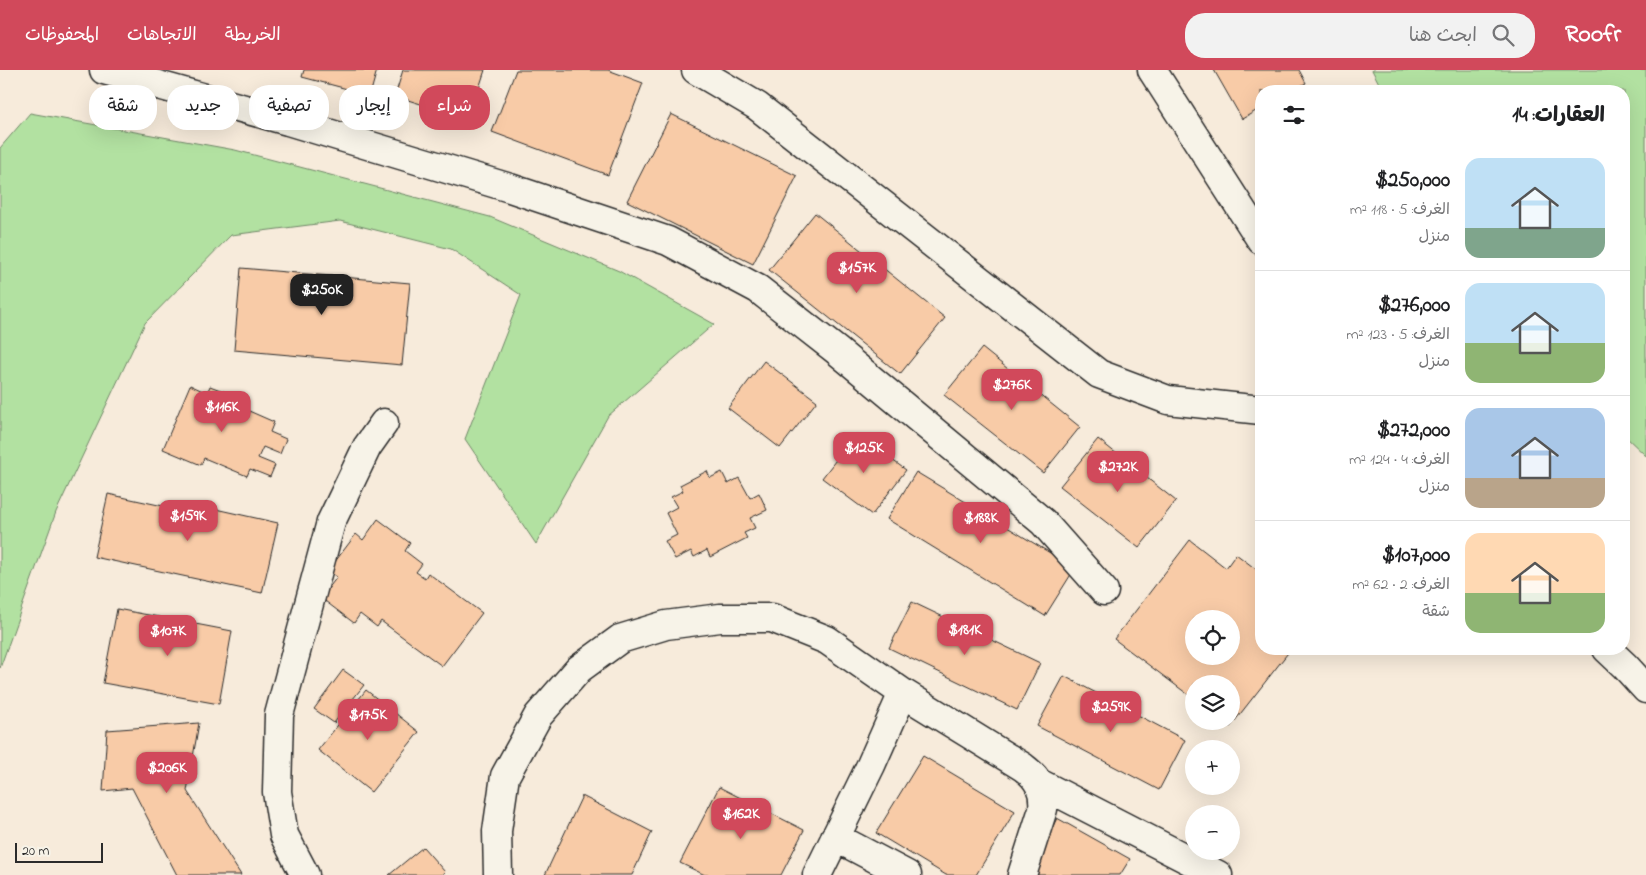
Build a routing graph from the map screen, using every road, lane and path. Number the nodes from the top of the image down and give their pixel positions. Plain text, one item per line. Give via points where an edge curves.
1 (104, 70) edge
2 (696, 70) edge
3 (1152, 70) edge
4 (1255, 231) edge
5 (1255, 409) edge
6 (384, 422) dead end
7 (1104, 591) dead end
8 (1613, 655) edge
9 (1646, 689) edge
10 (903, 693) junction
11 (1039, 783) junction
12 (835, 838) junction
13 (306, 875) edge
14 (498, 875) edge
15 (817, 875) edge
16 (907, 875) edge
17 (1022, 875) edge
18 (1218, 875) edge

1 - 7 street via 510,188 668,241 758,289 836,350 1043,522
2 - 5 street via 757,106 1099,374 1168,400
3 - 4 street
6 - 13 street via 331,522 279,715 277,792 284,835
8 - 9 street
10 - 11 street via 1023,767
10 - 12 street
10 - 14 street via 827,640 772,618 720,618 666,625 620,639 579,669 538,716 505,776 496,832
11 - 17 street via 1043,809
11 - 18 street
12 - 15 street
12 - 16 street

